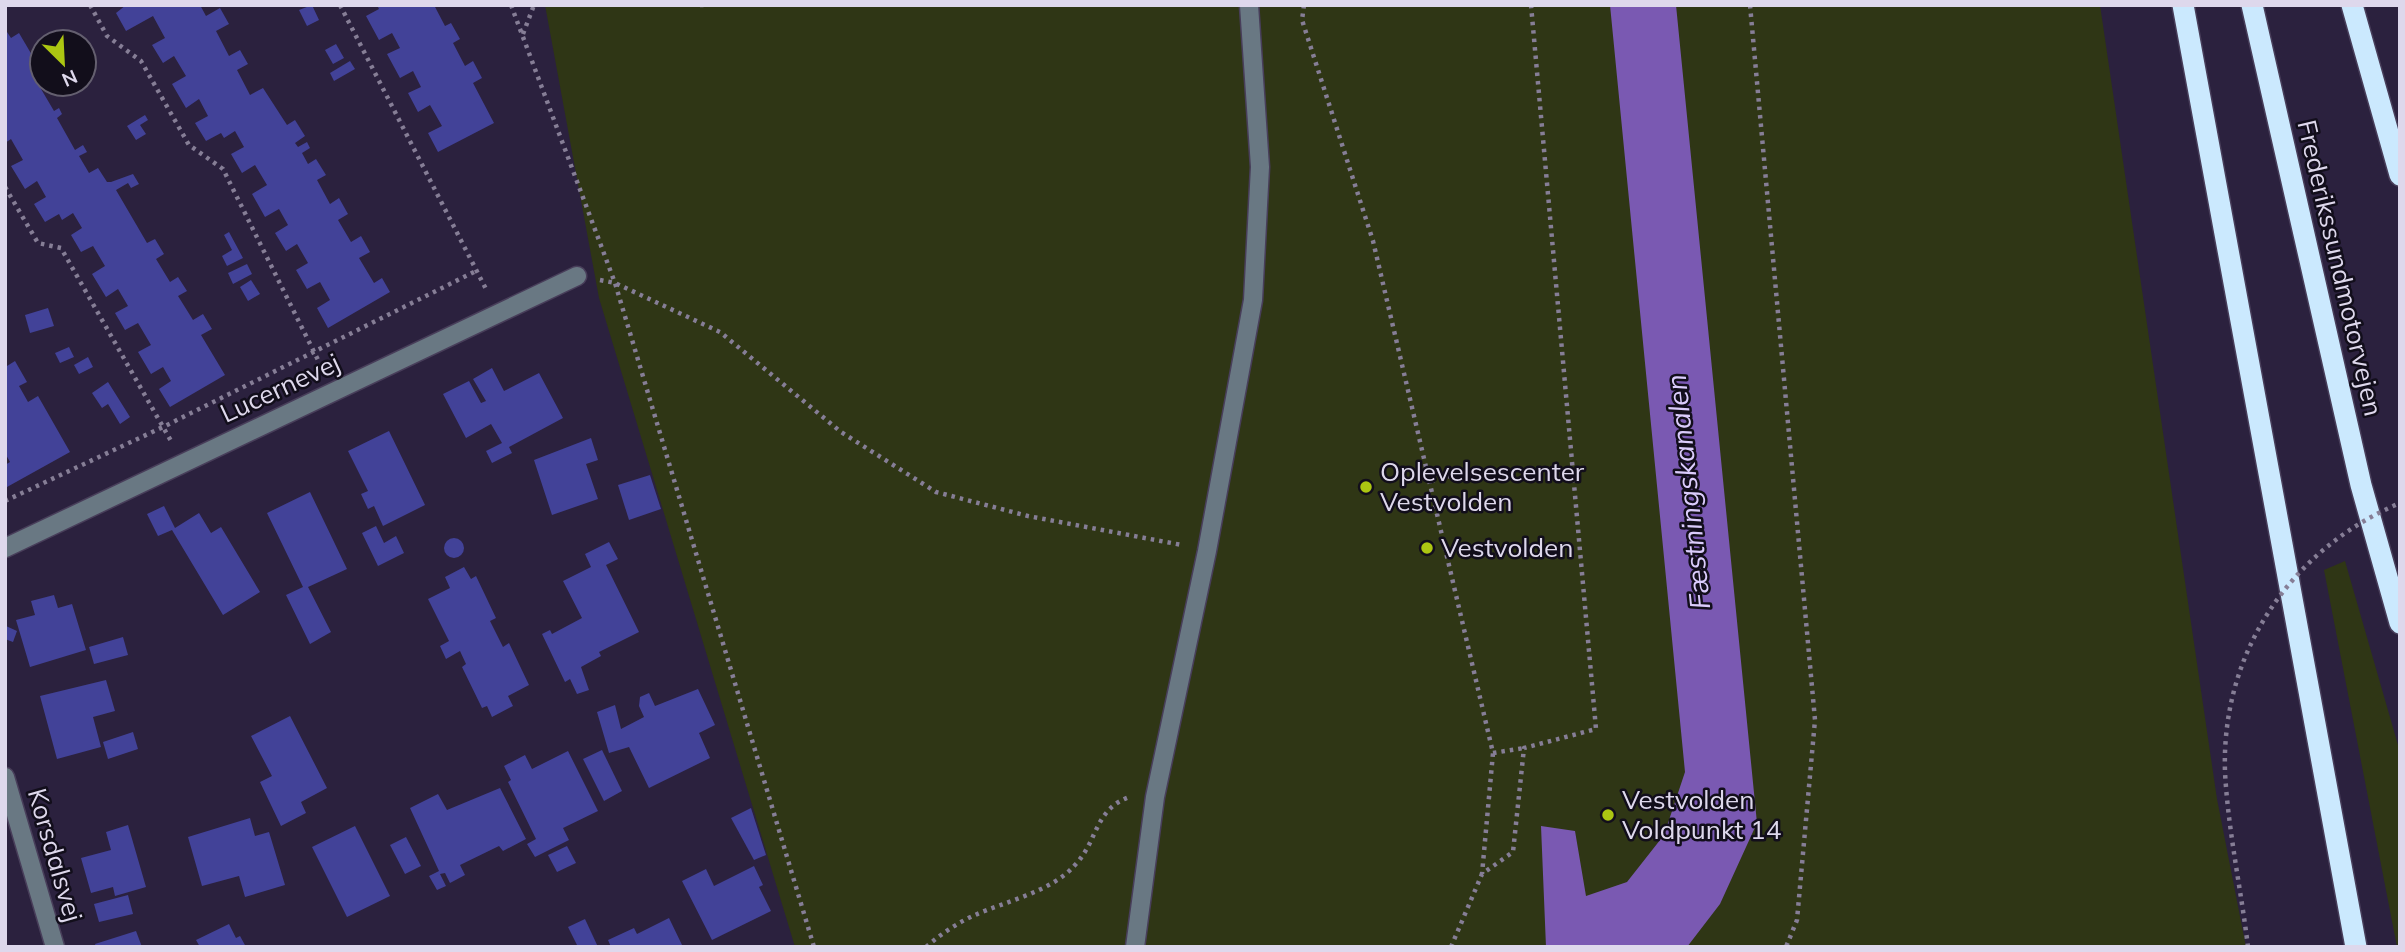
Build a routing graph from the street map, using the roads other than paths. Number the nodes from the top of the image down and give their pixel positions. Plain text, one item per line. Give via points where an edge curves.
1 (1249, 5) edge
2 (2183, 5) edge
3 (2252, 5) edge
4 (2352, 5) edge
5 (2400, 175) edge
6 (577, 276) road end
7 (5, 548) edge
8 (2400, 623) edge
9 (5, 777) edge
10 (54, 947) edge
11 (1135, 947) edge
12 (2356, 947) edge

1 - 11 street via 1260,167 1253,300 1207,551 1154,797
2 - 12 highway
3 - 8 highway, Frederikssundmotorvejen via 2361,485
4 - 5 highway
6 - 7 street, Lucernevej
9 - 10 street, Korsdalsvej

